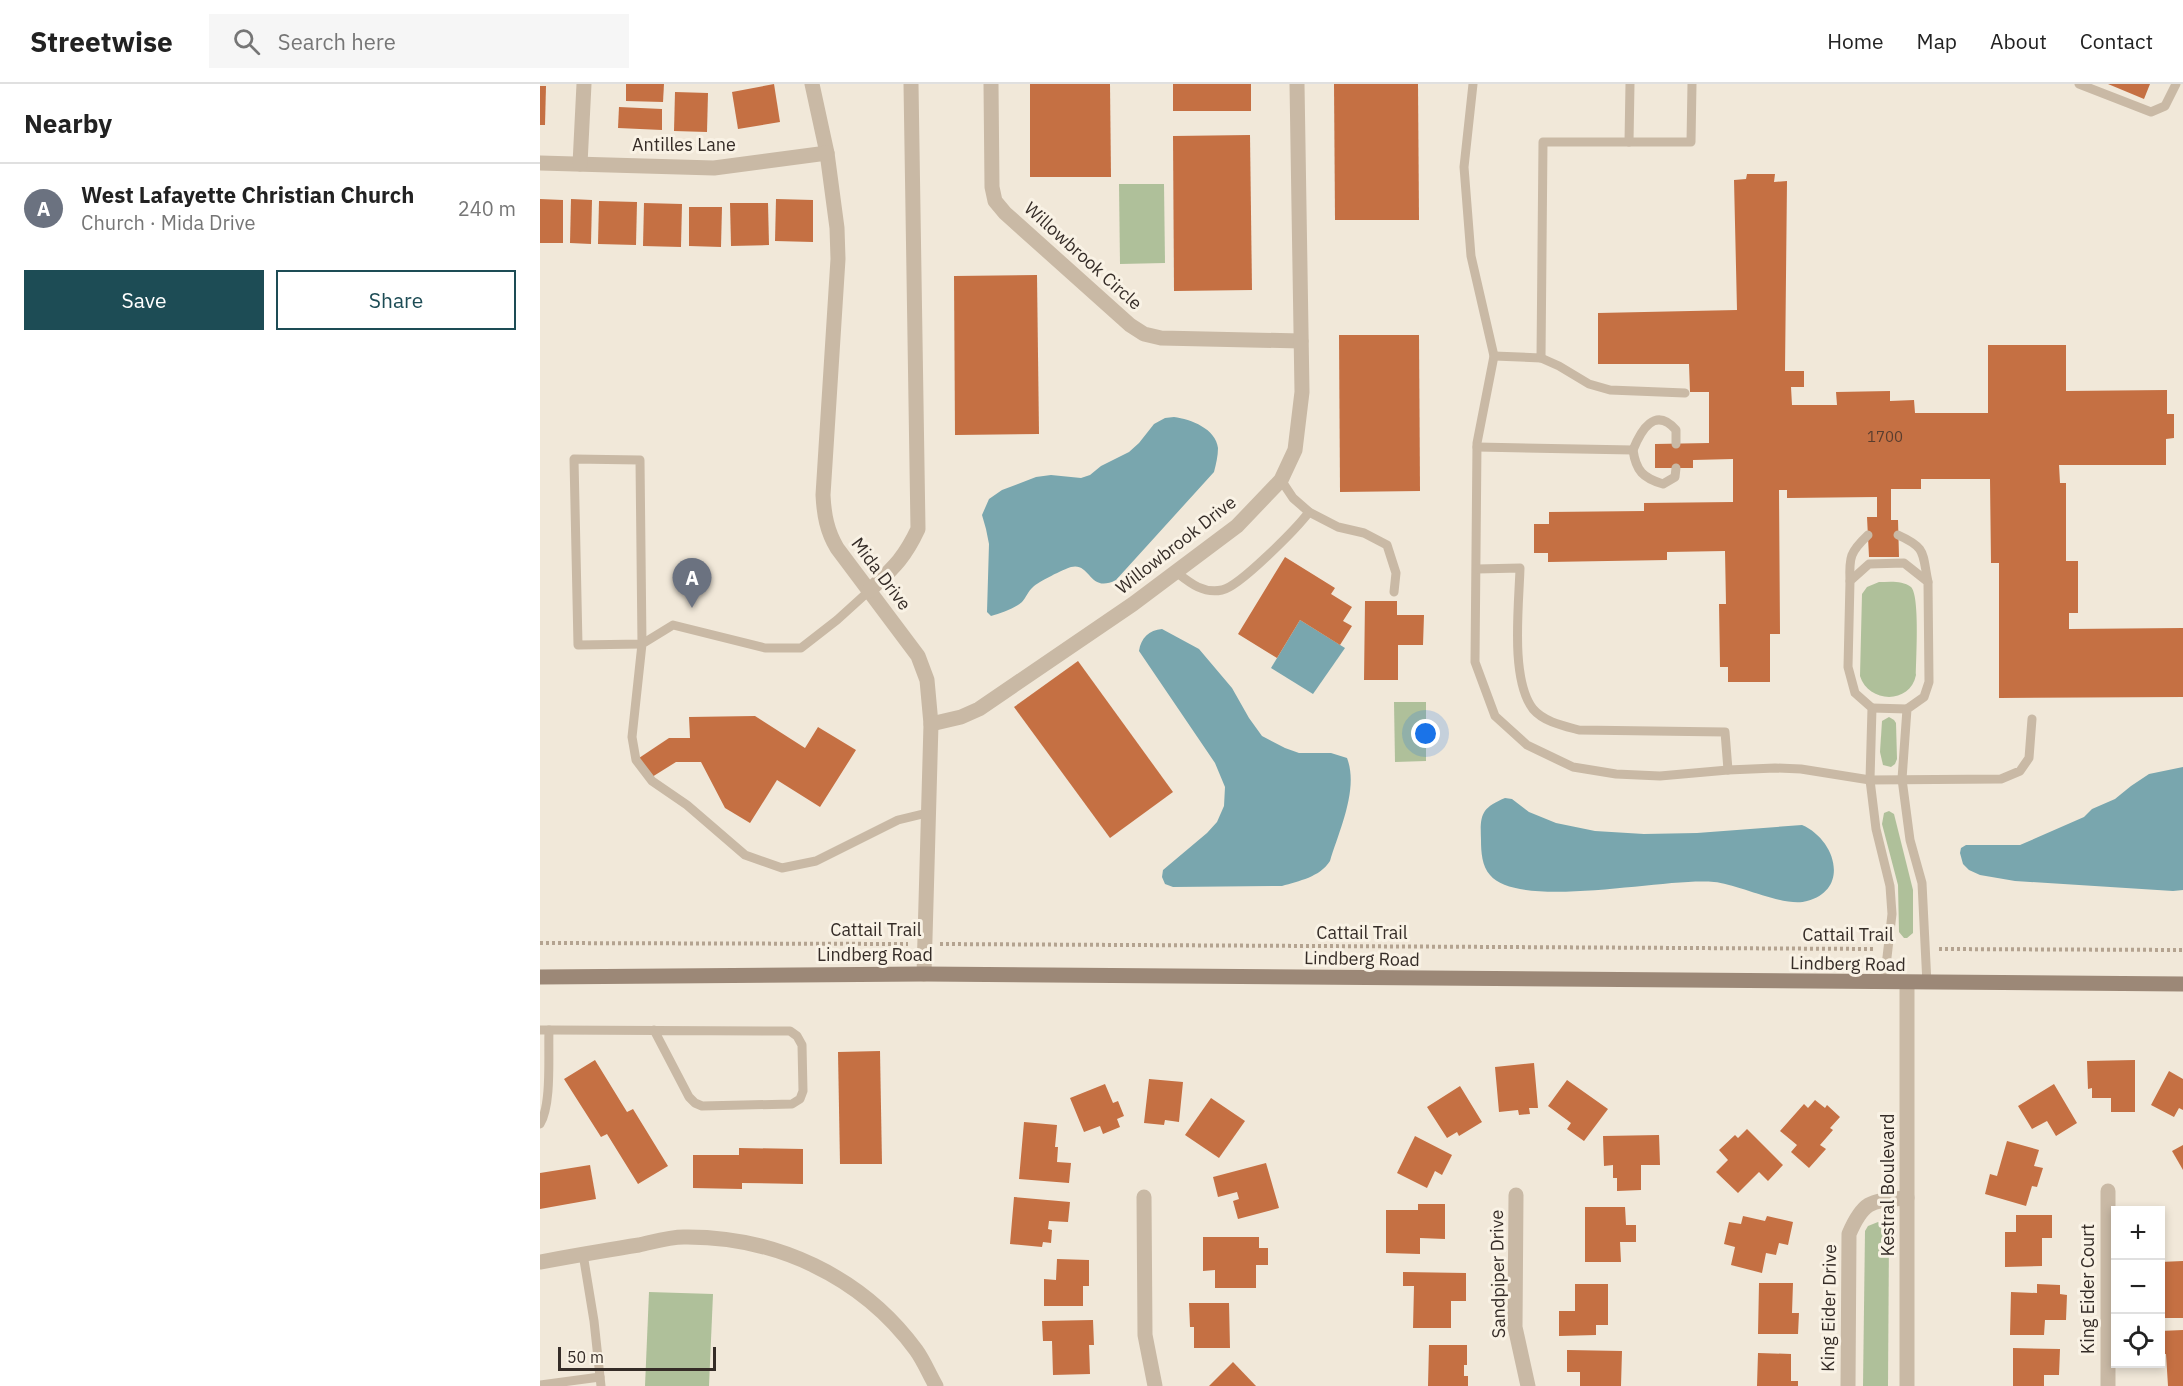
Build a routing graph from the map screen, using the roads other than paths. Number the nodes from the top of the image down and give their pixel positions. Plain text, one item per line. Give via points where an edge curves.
1 (584, 84) edge
2 (812, 84) edge
3 (911, 84) edge
4 (991, 84) edge
5 (1298, 84) edge
6 (1473, 84) edge
7 (1630, 84) edge
8 (1692, 84) edge
9 (2079, 84) edge
10 (2176, 84) edge
11 (1629, 142) junction
12 (827, 153) junction
13 (540, 163) edge
14 (580, 164) junction
15 (1301, 341) junction
16 (1494, 357) junction
17 (1541, 358) junction
18 (1686, 393) dead end
19 (1676, 444) dead end
20 (1477, 447) junction
21 (1633, 450) junction
22 (1676, 468) dead end
23 (1281, 480) junction
24 (1309, 512) junction
25 (1899, 534) dead end
26 (1868, 535) dead end
27 (1477, 569) junction
28 (1176, 572) junction
29 (1850, 581) junction
30 (1928, 582) junction
31 (869, 591) junction
32 (1394, 592) dead end
33 (642, 644) junction
34 (1872, 708) junction
35 (1907, 709) junction
36 (2032, 719) dead end
37 (931, 724) junction
38 (1728, 770) junction
39 (1902, 779) junction
40 (1869, 780) junction
41 (927, 813) junction
42 (924, 975) junction
43 (540, 977) edge
44 (1884, 983) junction
45 (1907, 984) junction
46 (1927, 984) junction
47 (2183, 984) edge
48 (544, 1030) edge
49 (654, 1030) junction
50 (540, 1124) edge
51 (2108, 1191) dead end
52 (1516, 1195) dead end
53 (1144, 1197) dead end
54 (1907, 1198) junction
55 (583, 1254) junction
56 (540, 1262) edge
57 (600, 1381) edge
58 (540, 1385) edge
59 (936, 1386) edge
60 (1155, 1386) edge
61 (1528, 1386) edge
62 (1848, 1386) edge
63 (1907, 1386) edge
64 (2108, 1386) edge

1 - 14 street
2 - 12 street, Mida Drive
3 - 31 street via 918,529 907,552
4 - 15 street, Willowbrook Circle via 995,201 1130,325 1161,338
5 - 15 street, Willowbrook Drive
6 - 16 lane via 1464,167 1471,256
7 - 11 lane
8 - 11 lane via 1691,142
9 - 10 lane via 2151,112 2165,106
11 - 17 lane via 1543,142
12 - 14 street, Antilles Lane via 731,167
12 - 31 street, Mida Drive via 838,259 822,495 829,534
13 - 14 street, Antilles Lane
15 - 23 street, Willowbrook Drive via 1302,392 1295,450
16 - 17 lane
16 - 20 lane
17 - 18 lane via 1589,384 1610,390
19 - 21 lane via 1676,430 1661,419 1648,424
20 - 21 lane
20 - 27 lane
21 - 22 lane via 1635,463 1647,479 1663,484 1675,477
23 - 24 lane
23 - 28 street, Willowbrook Drive via 1237,526
24 - 28 lane via 1295,530 1223,590 1200,590
24 - 32 lane via 1387,545 1396,573
25 - 30 lane via 1921,549
26 - 29 lane via 1849,557
27 - 38 lane via 1475,662 1495,716 1527,745 1573,767 1616,774 1660,776
27 - 38 lane via 1520,568 1518,669 1534,710 1558,725 1579,730 1725,732
28 - 37 street, Willowbrook Drive via 980,709
29 - 30 lane via 1869,564 1904,563
29 - 34 lane via 1848,667 1855,693
30 - 35 lane via 1929,682 1924,697
31 - 33 lane via 801,648 765,648 673,626
31 - 37 street, Mida Drive via 918,656 927,680
33 - 33 lane via 640,460 574,459 578,645
33 - 41 lane via 632,737 636,760 652,781 687,805 745,855 782,868 816,861 898,820
34 - 35 lane
34 - 40 lane
35 - 39 lane
36 - 39 lane via 2029,758 2020,771 2001,779
37 - 41 street, Mida Drive
38 - 40 lane via 1801,769
39 - 40 lane
39 - 46 lane via 1910,840 1922,883
40 - 44 lane via 1890,886 1892,914
41 - 42 street, Mida Drive
42 - 43 main road, Lindberg Road
42 - 44 main road, Lindberg Road
44 - 45 main road, Lindberg Road
45 - 46 main road, Lindberg Road
45 - 54 street, Kestral Boulevard
46 - 47 main road, Lindberg Road
48 - 49 lane
48 - 50 lane via 547,1105
49 - 49 lane via 789,1031 802,1045 800,1099 792,1104 695,1103
51 - 64 street, King Eider Court
52 - 61 street, Sandpiper Drive via 1515,1327
53 - 60 street via 1145,1335
54 - 62 street, King Eider Drive via 1874,1201 1858,1214 1849,1234
54 - 63 street, Kestral Boulevard
55 - 56 street
55 - 57 lane
55 - 59 street via 682,1237 768,1247 816,1266 865,1295 917,1352
57 - 58 lane

